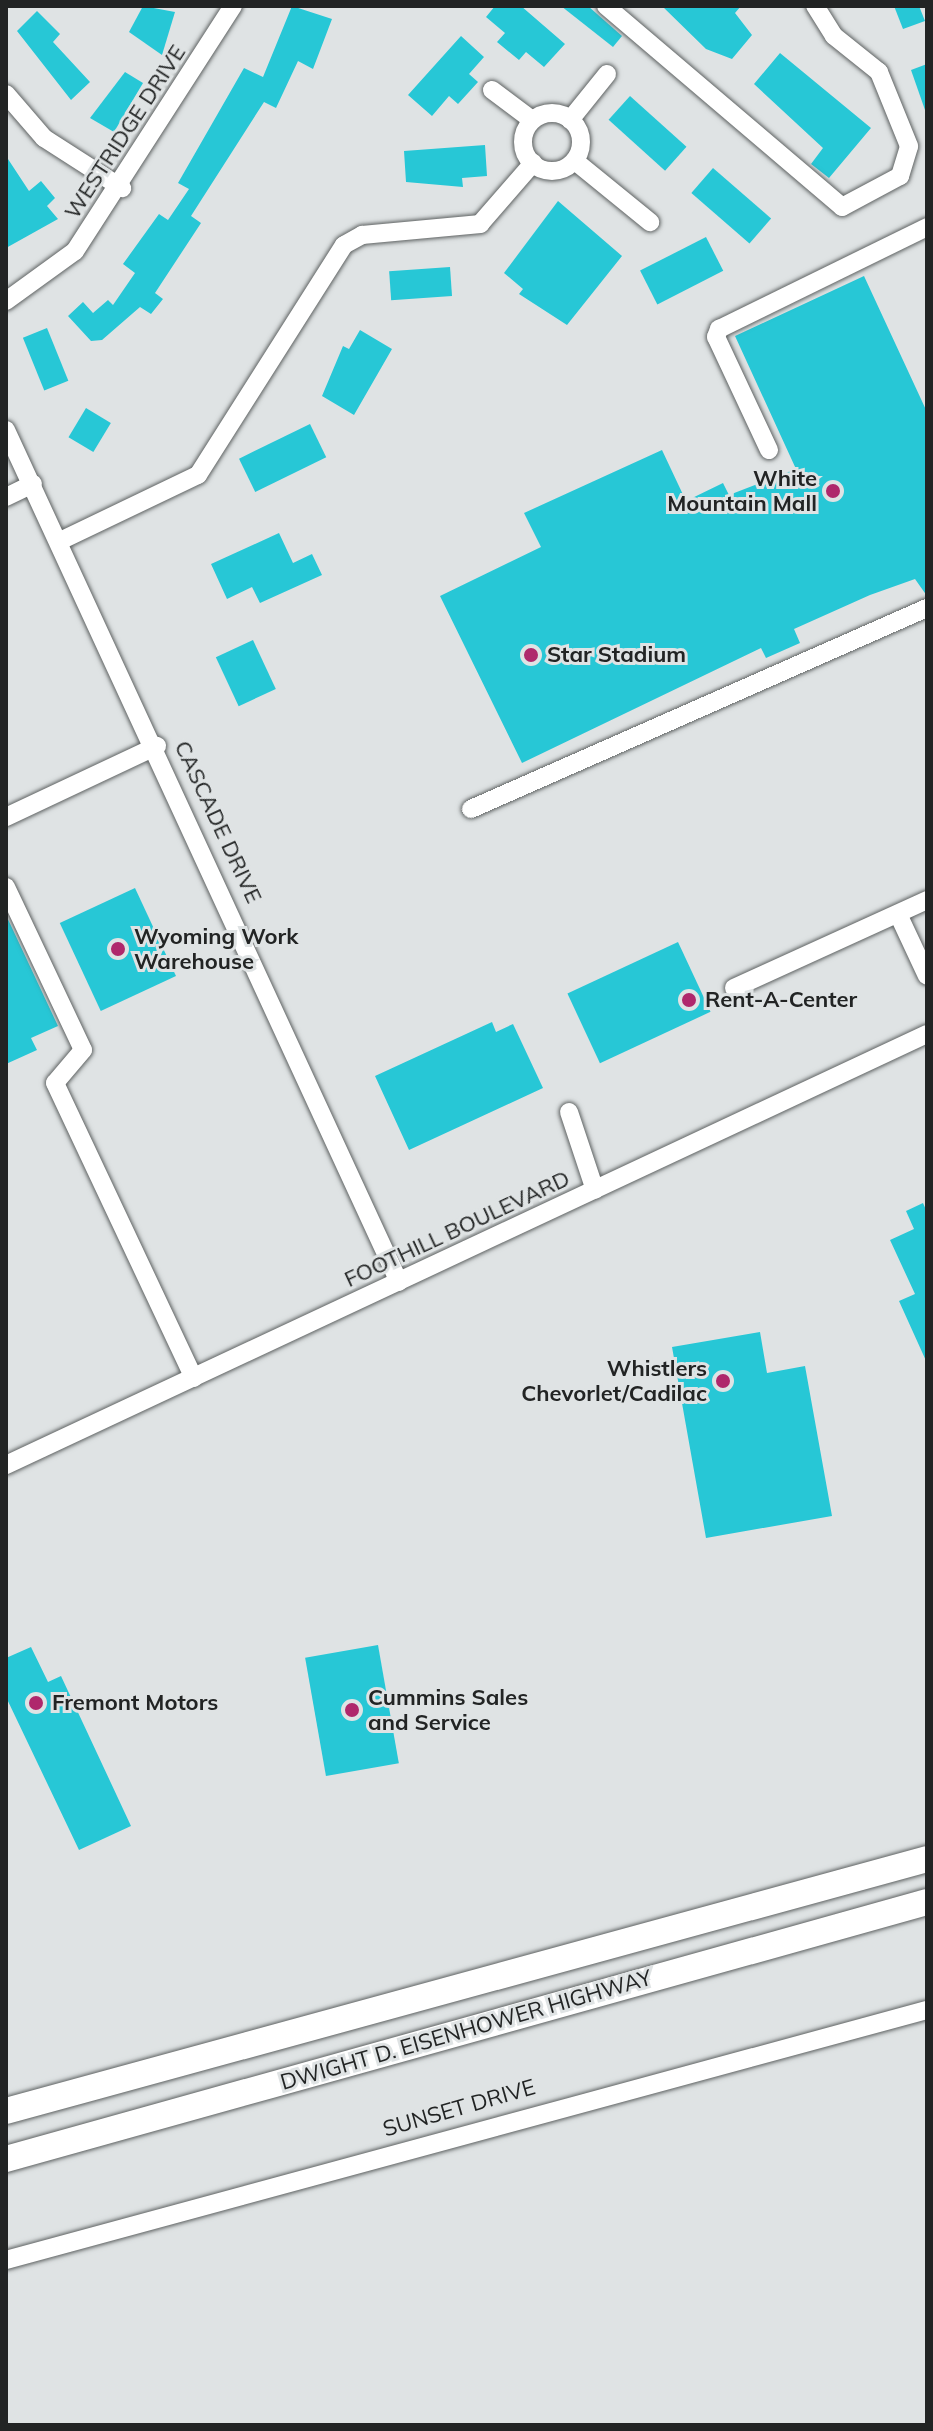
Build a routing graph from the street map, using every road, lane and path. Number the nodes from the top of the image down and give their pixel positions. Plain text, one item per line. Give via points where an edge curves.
1 (233, 6) edge
2 (606, 6) edge
3 (815, 6) edge
4 (607, 74) dead end
5 (492, 90) dead end
6 (6, 94) edge
7 (532, 120) junction
8 (570, 120) junction
9 (575, 161) junction
10 (533, 163) junction
11 (122, 188) junction
12 (650, 222) dead end
13 (927, 227) edge
14 (6, 301) edge
15 (6, 430) edge
16 (769, 450) dead end
17 (33, 484) junction
18 (6, 497) edge
19 (60, 541) junction
20 (927, 608) edge
21 (157, 746) junction
22 (471, 809) dead end
23 (6, 817) edge
24 (6, 887) edge
25 (927, 900) edge
26 (898, 914) junction
27 (927, 976) edge
28 (734, 988) dead end
29 (927, 1034) edge
30 (569, 1112) dead end
31 (595, 1190) junction
32 (399, 1282) junction
33 (194, 1378) junction
34 (6, 1465) edge
35 (927, 1844) edge
36 (927, 1859) edge
37 (927, 1903) edge
38 (705, 1920) junction
39 (927, 2010) edge
40 (6, 2111) edge
41 (6, 2159) edge
42 (6, 2260) edge

1 - 11 street, WESTRIDGE DRIVE
2 - 3 street via 842,207 900,176 909,146 879,72 834,36
4 - 8 street
5 - 7 street
6 - 11 street via 44,138
7 - 8 street via 550,113
7 - 10 street via 523,148
8 - 9 street via 581,136
9 - 10 street via 551,172
9 - 12 street
10 - 19 street via 480,224 362,235 344,245 198,475
11 - 14 street, WESTRIDGE DRIVE via 75,251
13 - 16 street via 719,329 716,337
15 - 17 street, CASCADE DRIVE
17 - 18 street
17 - 19 street, CASCADE DRIVE
19 - 21 street, CASCADE DRIVE
20 - 22 street
21 - 23 street
21 - 32 street, CASCADE DRIVE
24 - 33 street via 83,1050 55,1083
25 - 26 street
26 - 27 street
26 - 28 street
29 - 31 street, FOOTHILL BOULEVARD
30 - 31 street
31 - 32 street, FOOTHILL BOULEVARD
32 - 33 street, FOOTHILL BOULEVARD
33 - 34 street, FOOTHILL BOULEVARD
35 - 38 highway
36 - 38 highway, DWIGHT D. EISENHOWER HIGHWAY
37 - 41 highway, DWIGHT D. EISENHOWER HIGHWAY
38 - 40 highway, DWIGHT D. EISENHOWER HIGHWAY
39 - 42 street, SUNSET DRIVE

